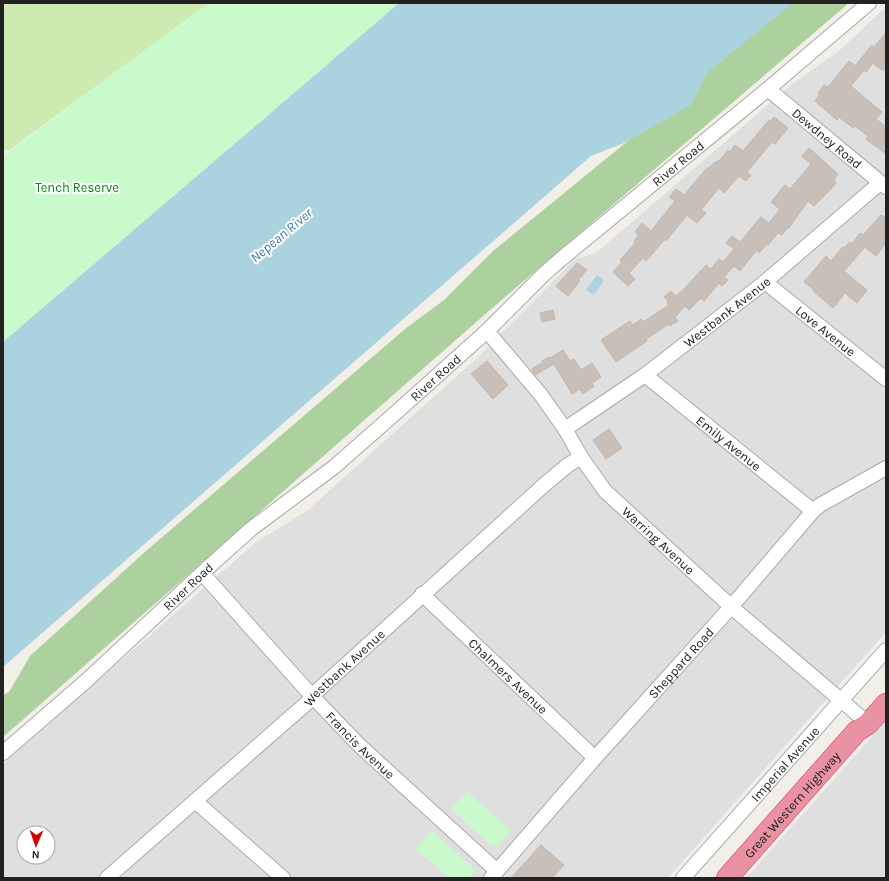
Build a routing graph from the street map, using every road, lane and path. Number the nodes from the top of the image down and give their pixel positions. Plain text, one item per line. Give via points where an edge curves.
1 (868, 3) edge
2 (768, 89) junction
3 (883, 185) edge
4 (765, 282) junction
5 (486, 331) junction
6 (645, 375) junction
7 (886, 379) edge
8 (565, 429) junction
9 (581, 457) junction
10 (886, 468) edge
11 (813, 511) junction
12 (202, 572) junction
13 (422, 594) junction
14 (731, 607) junction
15 (886, 650) edge
16 (886, 694) edge
17 (312, 696) junction
18 (841, 701) junction
19 (886, 704) edge
20 (860, 725) junction
21 (3, 753) edge
22 (595, 758) junction
23 (195, 802) junction
24 (494, 874) edge
25 (107, 878) edge
26 (283, 878) edge
27 (683, 878) edge
28 (727, 878) edge

1 - 2 street, River Road
2 - 3 street, Dewdney Road
2 - 5 street, River Road via 560,260
3 - 4 street, Westbank Avenue
4 - 6 street, Westbank Avenue
4 - 7 street, Love Avenue
5 - 8 street, Warring Avenue via 538,390
5 - 12 street, River Road via 334,466 251,529
6 - 8 street, Westbank Avenue
6 - 11 street, Emily Avenue
8 - 9 street, Warring Avenue
9 - 13 street, Westbank Avenue via 544,485
9 - 14 street, Warring Avenue via 609,494
10 - 11 street, Sheppard Road
11 - 14 street, Sheppard Road
12 - 17 street, Francis Avenue
12 - 21 street, River Road via 86,681
13 - 17 street, Westbank Avenue
13 - 22 street, Chalmers Avenue
14 - 18 street, Warring Avenue
14 - 22 street, Sheppard Road
15 - 18 street, Imperial Avenue
16 - 20 highway, Great Western Highway
17 - 23 street, Westbank Avenue
17 - 24 street, Francis Avenue via 360,746
18 - 20 street, Warring Avenue
18 - 27 street, Imperial Avenue
19 - 20 highway, Great Western Highway via 868,724
20 - 28 highway, Great Western Highway
22 - 24 street, Sheppard Road
23 - 25 street, Westbank Avenue
23 - 26 street

